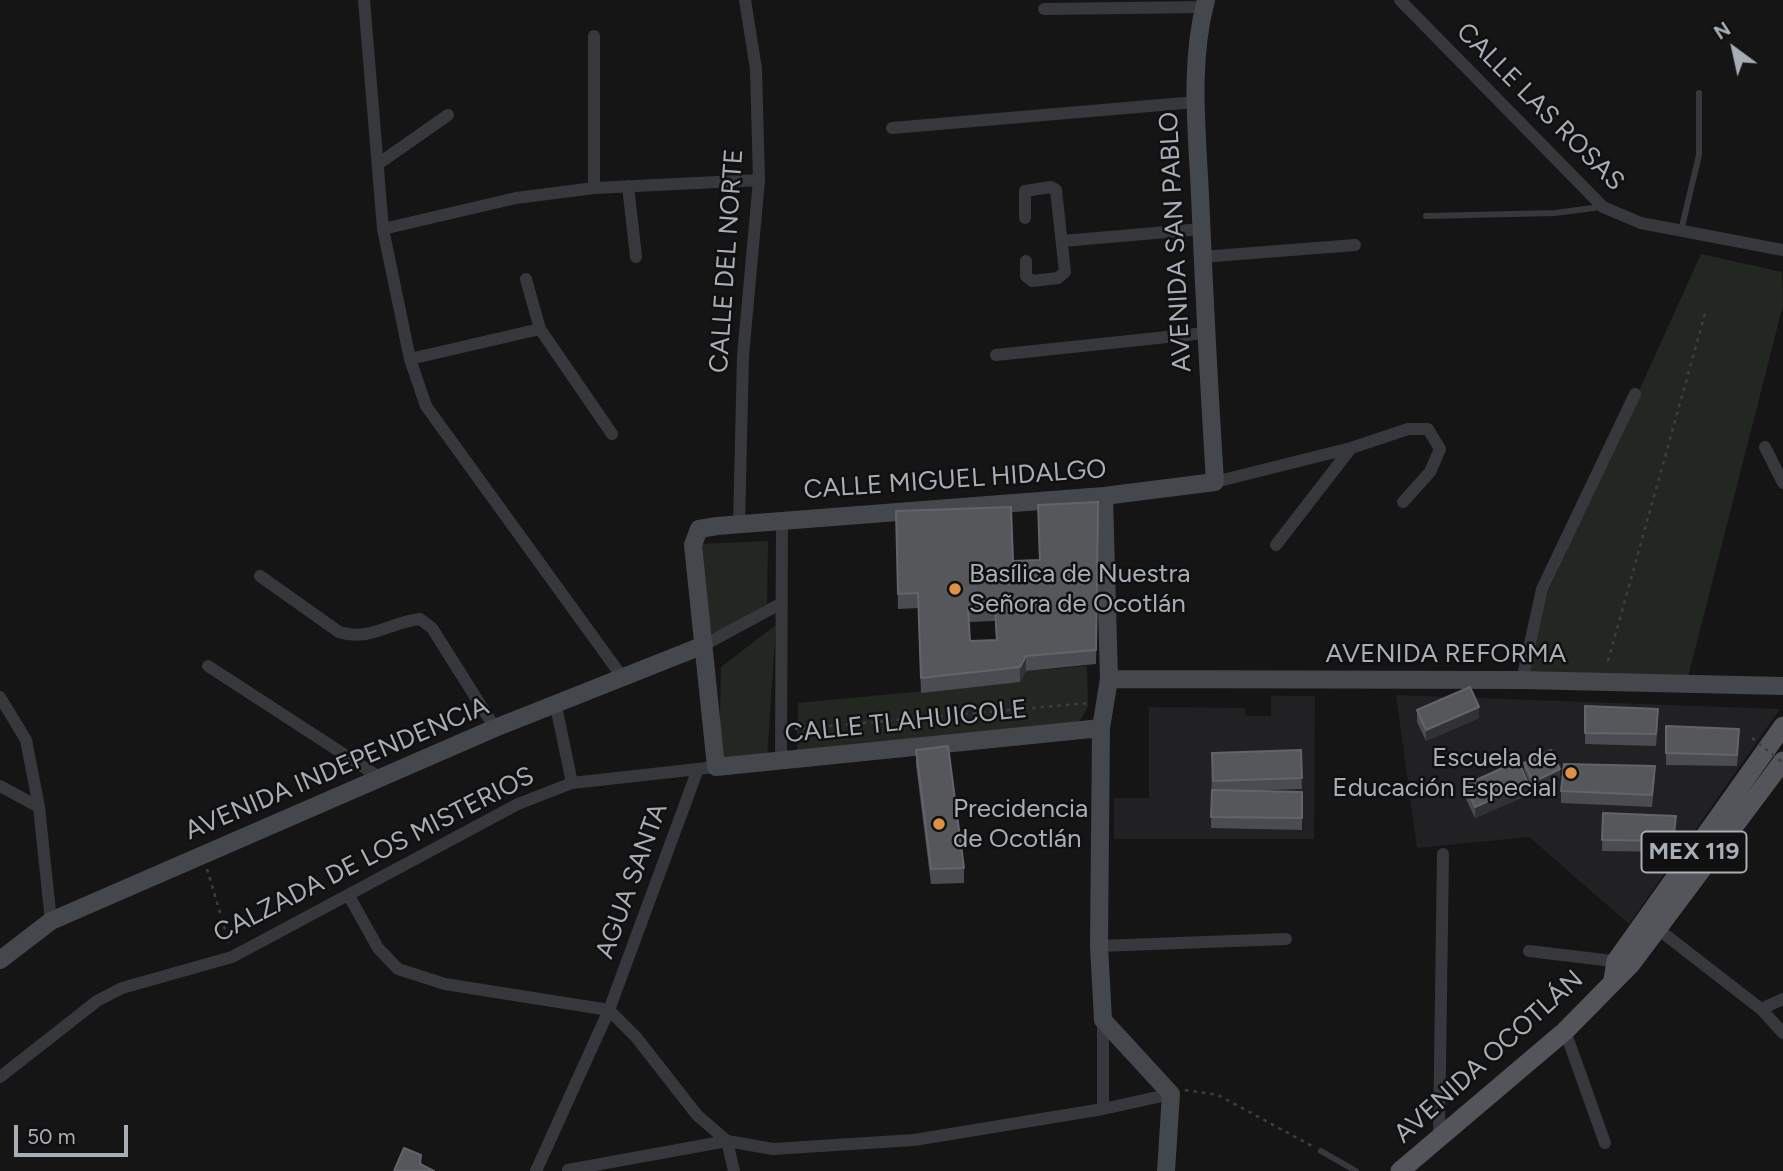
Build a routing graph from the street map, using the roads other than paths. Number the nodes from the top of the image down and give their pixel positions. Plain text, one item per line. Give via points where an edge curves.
1 (364, 0) edge
2 (745, 0) edge
3 (1400, 0) edge
4 (1205, 4) edge
5 (1044, 9) dead end
6 (594, 36) dead end
7 (1699, 93) dead end
8 (1196, 102) junction
9 (448, 115) dead end
10 (892, 128) dead end
11 (378, 164) junction
12 (759, 180) junction
13 (628, 186) junction
14 (594, 188) junction
15 (1603, 207) junction
16 (1426, 216) dead end
17 (1025, 218) dead end
18 (383, 229) junction
19 (1201, 229) junction
20 (1681, 231) junction
21 (1063, 241) junction
22 (1355, 245) dead end
23 (1783, 250) edge
24 (636, 257) dead end
25 (1201, 257) junction
26 (1026, 261) dead end
27 (526, 279) dead end
28 (540, 329) junction
29 (1205, 333) junction
30 (996, 355) dead end
31 (410, 359) junction
32 (1635, 394) dead end
33 (612, 434) dead end
34 (1765, 447) dead end
35 (1351, 448) junction
36 (1215, 482) junction
37 (1783, 483) edge
38 (1104, 496) junction
39 (1403, 502) dead end
40 (782, 520) junction
41 (740, 526) junction
42 (1276, 545) dead end
43 (260, 576) dead end
44 (780, 604) junction
45 (704, 645) junction
46 (208, 666) dead end
47 (623, 678) junction
48 (1109, 678) junction
49 (1522, 680) junction
50 (1780, 682) edge
51 (0, 697) edge
52 (556, 706) junction
53 (1783, 726) edge
54 (495, 728) junction
55 (1101, 728) junction
56 (781, 761) junction
57 (1783, 762) edge
58 (716, 767) junction
59 (698, 769) junction
60 (382, 779) junction
61 (572, 783) junction
62 (0, 786) edge
63 (39, 807) junction
64 (1443, 854) dead end
65 (349, 897) junction
66 (51, 921) junction
67 (1653, 925) junction
68 (1286, 939) dead end
69 (1099, 946) junction
70 (1529, 951) dead end
71 (0, 960) edge
72 (1624, 963) junction
73 (1783, 999) edge
74 (1761, 1009) junction
75 (609, 1010) junction
76 (1103, 1020) junction
77 (1564, 1031) junction
78 (1783, 1033) edge
79 (0, 1077) edge
80 (1171, 1094) junction
81 (1104, 1109) junction
82 (1439, 1137) junction
83 (727, 1141) junction
84 (1605, 1143) dead end
85 (1321, 1151) road end
86 (568, 1170) edge
87 (536, 1171) edge
88 (734, 1171) edge
89 (1166, 1171) edge
90 (1356, 1171) edge
91 (1400, 1171) edge

1 - 11 street
2 - 12 street, CALLE DEL NORTE via 756,69
3 - 15 street, CALLE LAS ROSAS
4 - 5 street
4 - 8 street, AVENIDA SAN PABLO via 1197,52
6 - 14 street
7 - 20 lane via 1699,155
8 - 10 street
8 - 19 street, AVENIDA SAN PABLO
9 - 11 street
11 - 18 street
12 - 13 street
12 - 41 street, CALLE DEL NORTE via 743,356
13 - 14 street
13 - 24 street
14 - 18 street via 516,198
15 - 16 lane via 1555,213
15 - 20 street, CALLE LAS ROSAS via 1641,223
17 - 21 street via 1025,191 1056,190
18 - 31 street
19 - 21 street
19 - 25 street, AVENIDA SAN PABLO
20 - 23 street, CALLE LAS ROSAS
21 - 26 street via 1062,277 1029,280
22 - 25 street
25 - 29 street, AVENIDA SAN PABLO
27 - 28 street
28 - 31 street
28 - 33 street
29 - 30 street
29 - 36 street, AVENIDA SAN PABLO
31 - 47 street via 426,406
32 - 49 street via 1542,589
34 - 37 street
35 - 36 street
35 - 39 street via 1408,429 1428,429 1440,449 1430,472
35 - 42 street
36 - 38 street, CALLE MIGUEL HIDALGO
38 - 40 street, CALLE MIGUEL HIDALGO
38 - 48 street
40 - 41 street, CALLE MIGUEL HIDALGO
40 - 44 street
41 - 45 street, CALLE MIGUEL HIDALGO via 699,529 693,545
43 - 54 street via 339,632 354,637 420,619 432,628
44 - 45 street
44 - 56 street
45 - 47 street, AVENIDA INDEPENDENCIA
45 - 58 street
46 - 60 street
47 - 52 street, AVENIDA INDEPENDENCIA
48 - 49 street, AVENIDA REFORMA
48 - 55 street
49 - 50 street, AVENIDA REFORMA
51 - 63 street via 26,740
52 - 54 street, AVENIDA INDEPENDENCIA
52 - 61 street
53 - 67 main road, AVENIDA OCOTLÁN / MEX 119
54 - 60 street, AVENIDA INDEPENDENCIA
55 - 56 street, CALLE TLAHUICOLE
55 - 69 street
56 - 58 street, CALLE TLAHUICOLE
57 - 67 main road, AVENIDA OCOTLÁN / MEX 119
58 - 59 street, CALZADA DE LOS MISTERIOS
59 - 61 street, CALZADA DE LOS MISTERIOS
59 - 75 street, AGUA SANTA
60 - 66 street, AVENIDA INDEPENDENCIA
61 - 65 street, CALZADA DE LOS MISTERIOS via 518,804
62 - 63 street
63 - 66 street
64 - 82 street
65 - 75 street via 378,948 398,969 445,984
65 - 79 street, CALZADA DE LOS MISTERIOS via 232,957 122,988 97,1001
66 - 71 street, AVENIDA INDEPENDENCIA
67 - 72 main road, AVENIDA OCOTLÁN / MEX 119
67 - 74 street
68 - 69 street
69 - 76 street
70 - 72 street
72 - 77 main road, AVENIDA OCOTLÁN / MEX 119
73 - 74 street
74 - 78 street
75 - 83 street via 697,1115
75 - 87 street, AGUA SANTA
76 - 80 street
76 - 81 street
77 - 82 main road, AVENIDA OCOTLÁN / MEX 119
77 - 84 street
80 - 81 street
80 - 89 street
81 - 83 street via 914,1140 773,1149
82 - 91 main road, AVENIDA OCOTLÁN / MEX 119
83 - 86 street
83 - 88 street
85 - 90 lane

